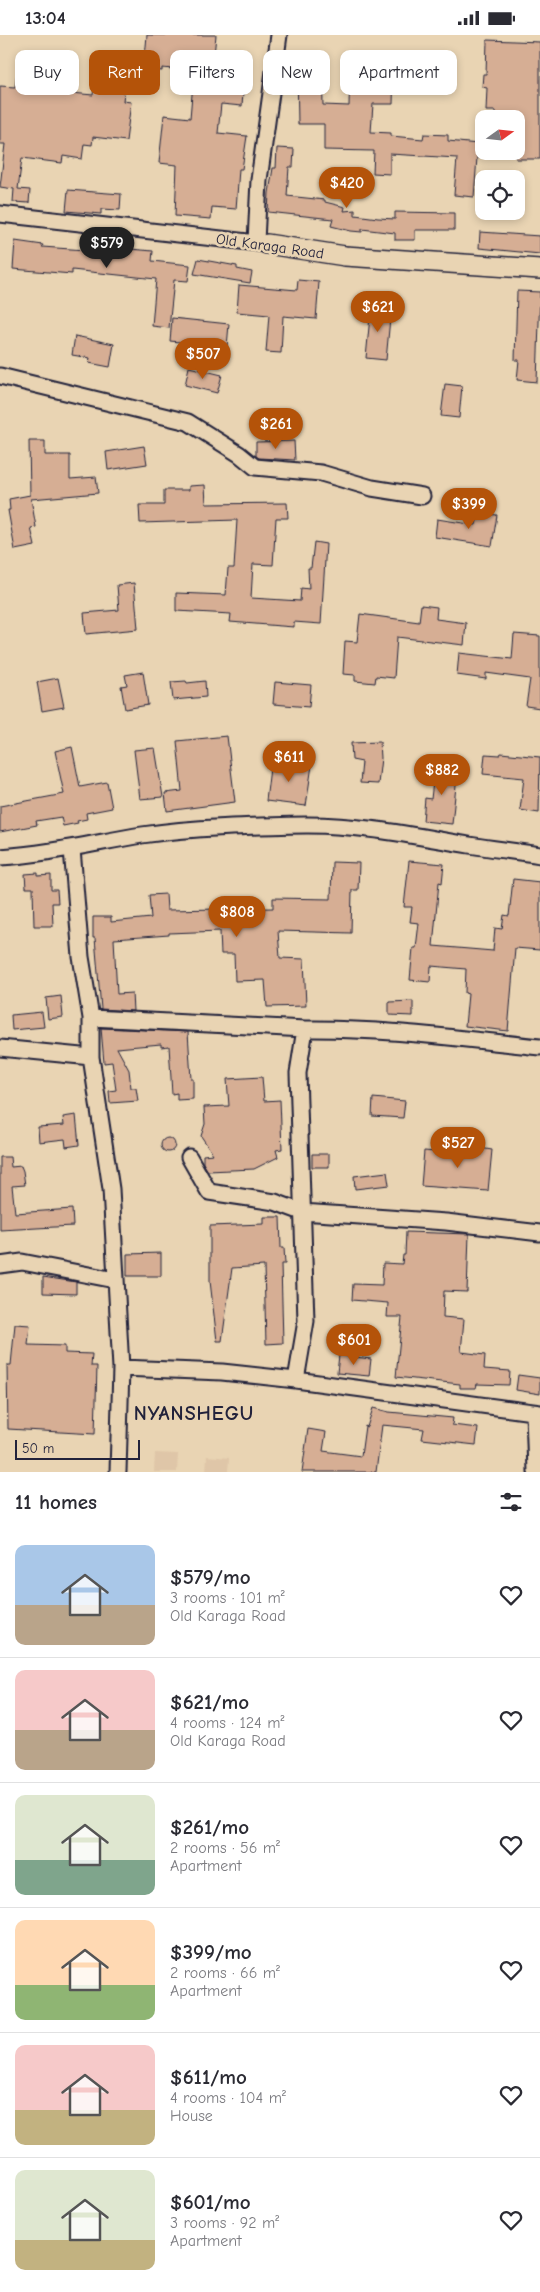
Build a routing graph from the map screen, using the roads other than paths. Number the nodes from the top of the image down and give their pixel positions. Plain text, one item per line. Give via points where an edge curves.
1 (279, 35) edge
2 (0, 214) edge
3 (262, 243) junction
4 (540, 269) edge
5 (0, 376) edge
6 (422, 496) dead end
7 (72, 849) junction
8 (540, 855) edge
9 (0, 857) edge
10 (91, 1018) junction
11 (305, 1029) junction
12 (540, 1047) edge
13 (0, 1048) edge
14 (91, 1057) junction
15 (189, 1157) dead end
16 (302, 1212) junction
17 (540, 1233) edge
18 (0, 1265) edge
19 (115, 1280) junction
20 (121, 1368) junction
21 (296, 1380) junction
22 (537, 1413) edge
23 (118, 1472) edge
24 (536, 1472) edge

1 - 3 street via 265,131
2 - 3 street, Old Karaga Road
3 - 4 street, Old Karaga Road via 345,257
5 - 6 street via 188,422 255,467 320,473 372,488
7 - 8 street via 143,835 309,825 388,830
7 - 9 street
7 - 10 street via 81,957
10 - 11 street
10 - 14 street
11 - 12 street via 339,1028
11 - 16 street via 298,1073
13 - 14 street
14 - 19 street via 111,1189
15 - 16 street via 209,1192 275,1203
16 - 17 street via 446,1222
16 - 21 street via 306,1321
18 - 19 street via 22,1262
19 - 20 street
20 - 21 street via 222,1372
20 - 23 street
21 - 22 street
22 - 24 street

